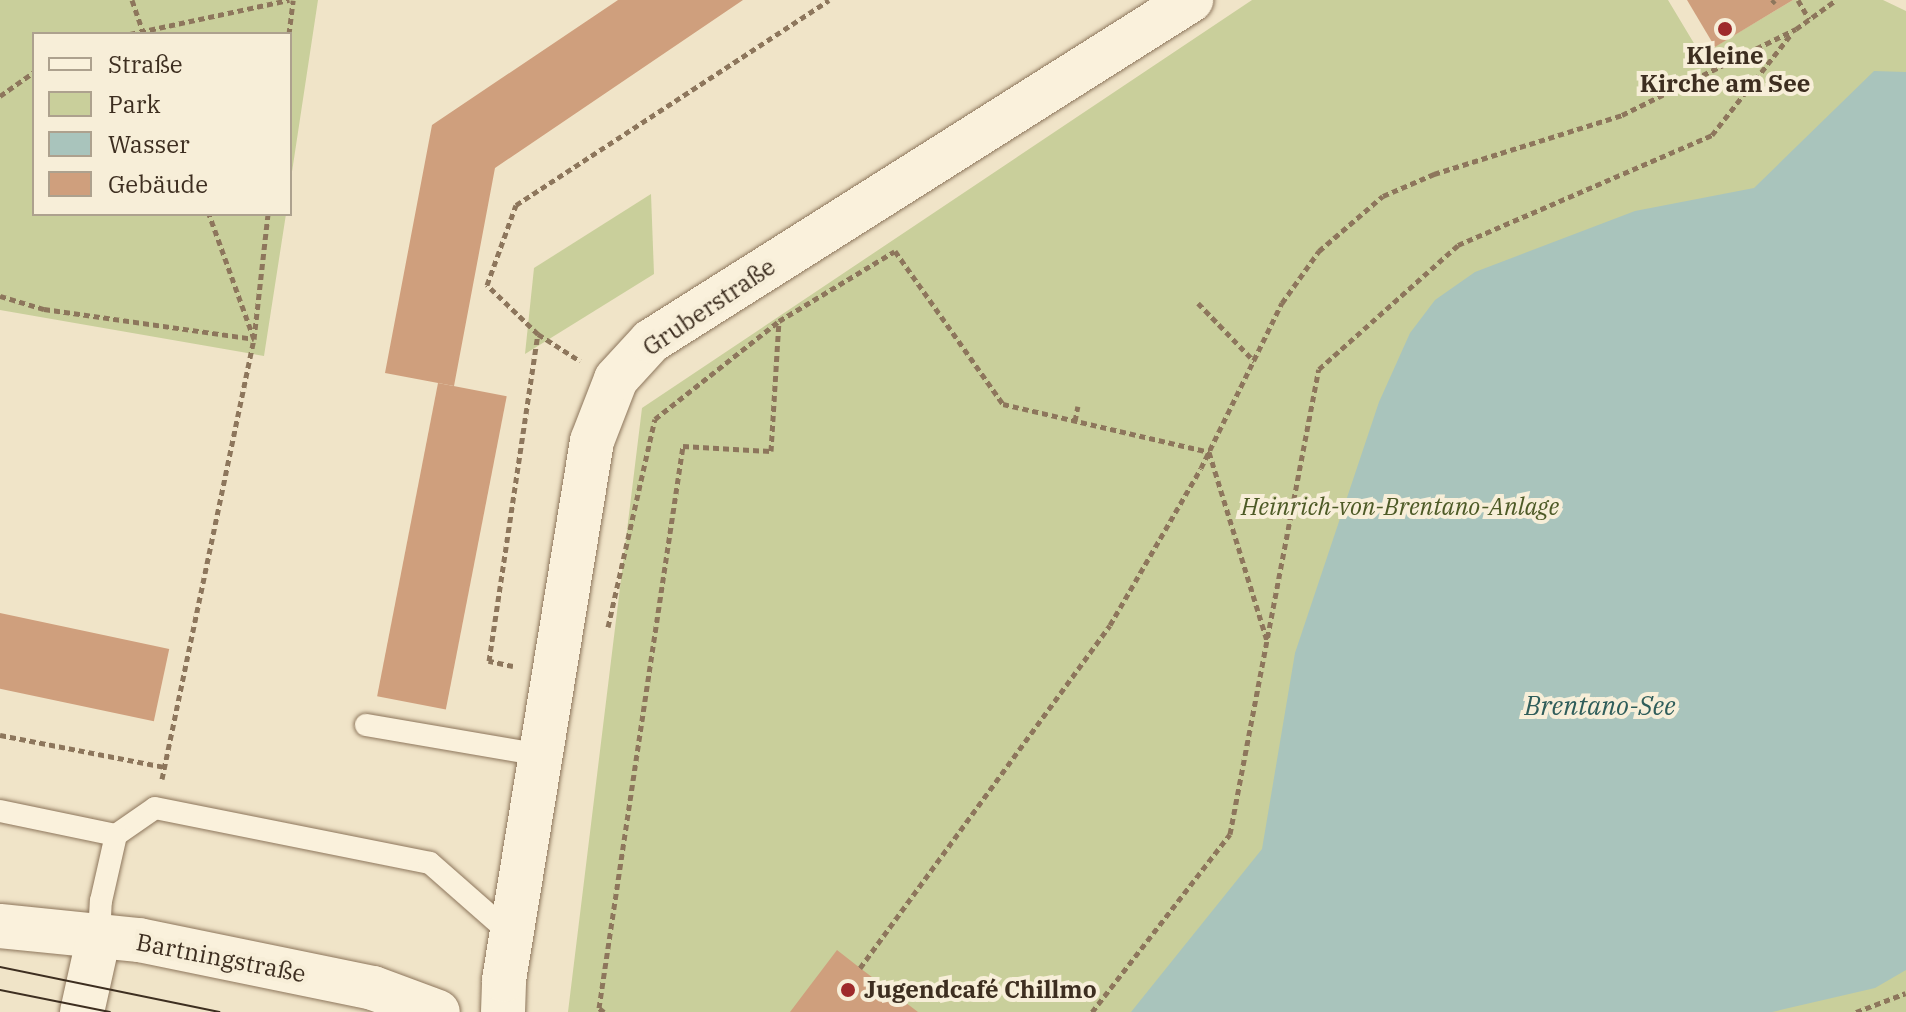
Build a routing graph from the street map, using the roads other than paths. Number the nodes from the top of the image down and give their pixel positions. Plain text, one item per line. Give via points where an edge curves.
1 (1191, 0) edge
2 (366, 725) dead end
3 (541, 755) junction
4 (0, 811) edge
5 (116, 835) junction
6 (0, 926) edge
7 (512, 935) junction
8 (99, 936) junction
9 (82, 1012) edge
10 (438, 1012) edge
11 (503, 1012) edge

1 - 3 street, Gruberstraße via 651,341 616,379 592,441
2 - 3 lane
3 - 7 street, Gruberstraße
4 - 5 lane
5 - 7 lane via 155,808 430,863
5 - 8 lane
6 - 8 street, Bartningstraße
7 - 11 street, Gruberstraße
8 - 9 street
8 - 10 street, Bartningstraße via 373,988

